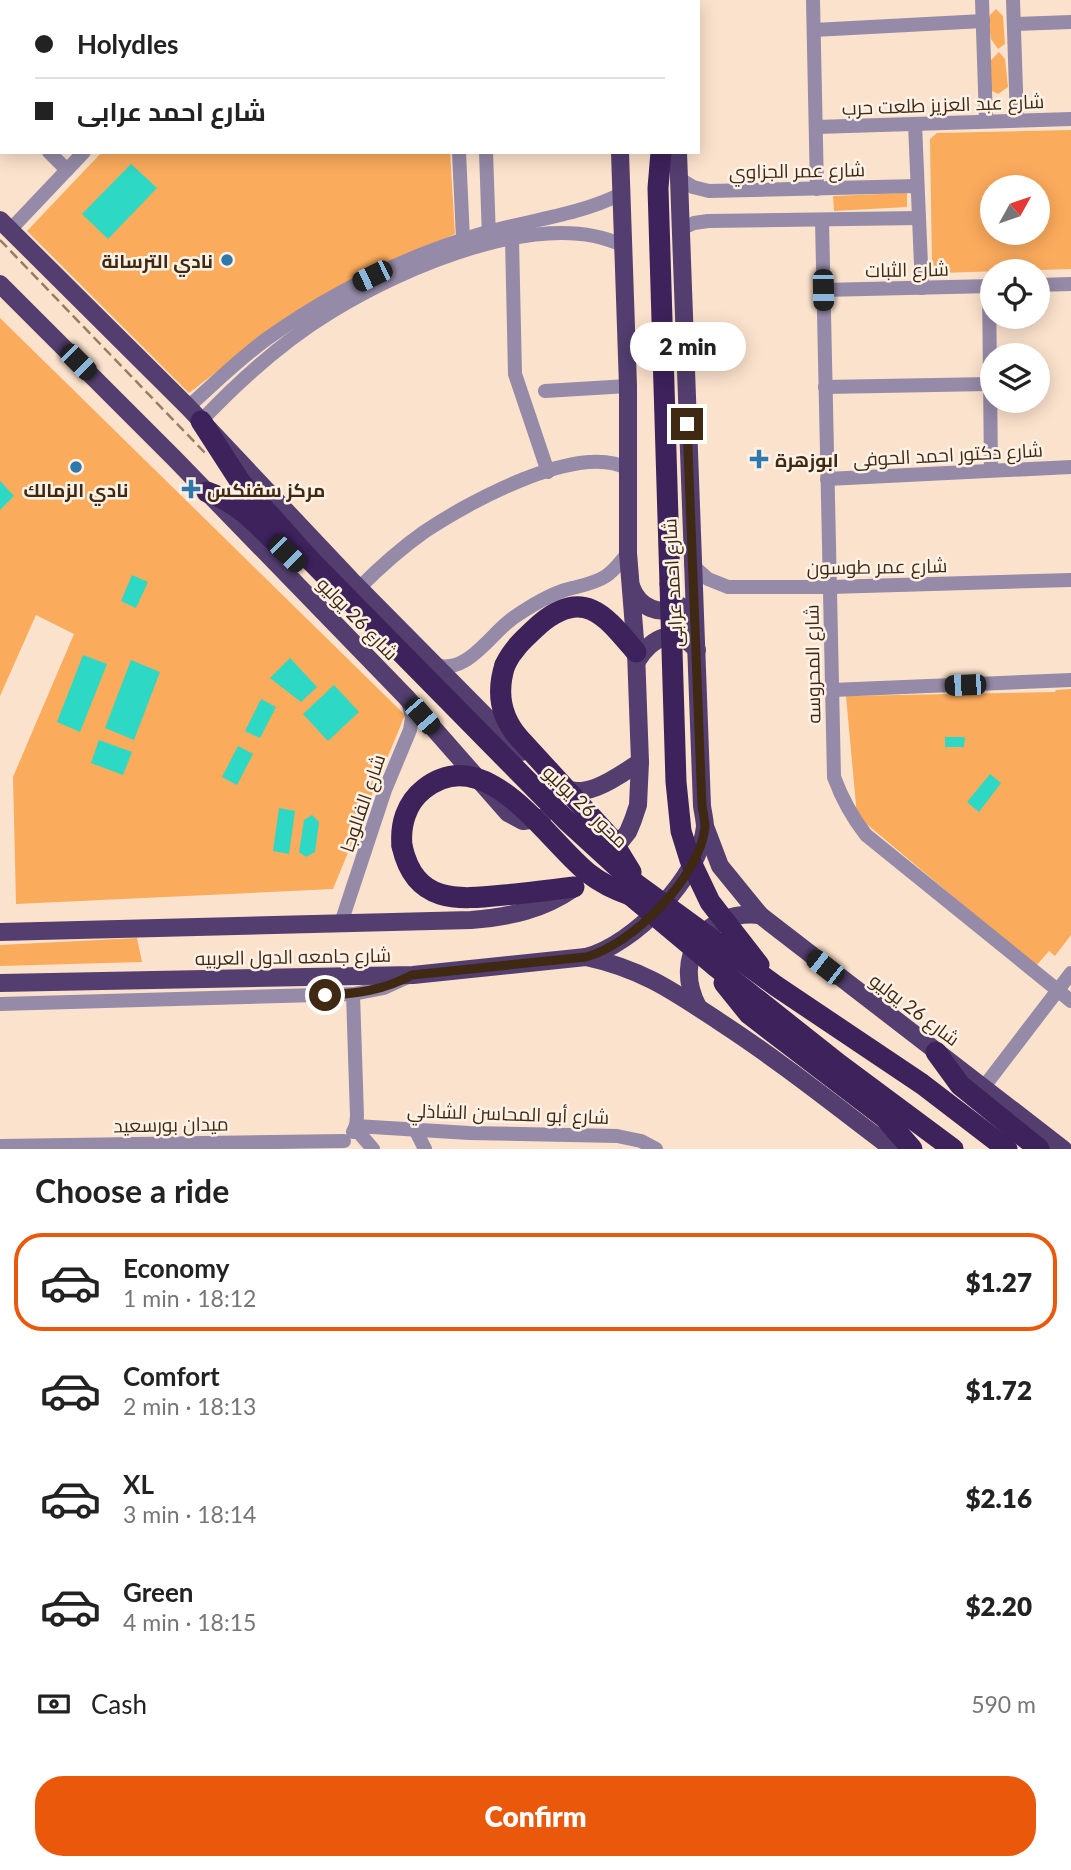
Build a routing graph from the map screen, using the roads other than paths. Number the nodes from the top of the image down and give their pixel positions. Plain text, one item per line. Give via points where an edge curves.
1 (813, 0) edge
2 (982, 0) edge
3 (1013, 0) edge
4 (983, 21) junction
5 (1071, 22) edge
6 (1014, 24) junction
7 (814, 30) junction
8 (1071, 119) edge
9 (986, 120) junction
10 (1017, 120) junction
11 (915, 124) junction
12 (816, 127) junction
13 (56, 154) edge
14 (459, 154) edge
15 (486, 154) edge
16 (620, 154) edge
17 (661, 154) edge
18 (678, 154) edge
19 (74, 159) edge
20 (680, 179) junction
21 (917, 186) junction
22 (817, 189) junction
23 (621, 194) junction
24 (919, 218) junction
25 (822, 220) junction
26 (5, 225) edge
27 (681, 229) junction
28 (489, 237) junction
29 (463, 239) junction
30 (512, 239) junction
31 (622, 245) junction
32 (391, 274) junction
33 (0, 284) edge
34 (1071, 284) edge
35 (1050, 285) edge
36 (980, 286) edge
37 (922, 288) junction
38 (823, 290) junction
39 (302, 323) junction
40 (266, 339) junction
41 (276, 351) junction
42 (980, 384) edge
43 (628, 386) junction
44 (825, 387) junction
45 (545, 391) dead end
46 (990, 413) edge
47 (194, 414) junction
48 (1071, 467) edge
49 (628, 469) junction
50 (991, 470) junction
51 (548, 471) junction
52 (827, 479) junction
53 (206, 492) junction
54 (628, 553) junction
55 (691, 564) junction
56 (307, 566) junction
57 (1071, 580) edge
58 (631, 586) junction
59 (830, 587) junction
60 (359, 588) junction
61 (693, 593) junction
62 (697, 650) junction
63 (637, 657) junction
64 (430, 662) junction
65 (1071, 680) edge
66 (832, 690) junction
67 (406, 697) junction
68 (640, 762) junction
69 (554, 784) junction
70 (705, 826) junction
71 (574, 887) junction
72 (633, 890) junction
73 (760, 915) junction
74 (341, 923) junction
75 (0, 932) edge
76 (586, 957) junction
77 (715, 965) junction
78 (1071, 973) edge
79 (412, 975) junction
80 (53, 982) junction
81 (0, 983) edge
82 (776, 986) junction
83 (1058, 990) junction
84 (353, 994) junction
85 (1071, 1001) edge
86 (52, 1002) junction
87 (0, 1004) edge
88 (698, 1007) junction
89 (936, 1052) junction
90 (983, 1088) junction
91 (356, 1127) junction
92 (416, 1130) junction
93 (469, 1133) junction
94 (339, 1145) edge
95 (0, 1146) edge
96 (242, 1146) edge
97 (104, 1147) edge
98 (421, 1147) edge
99 (373, 1149) edge
100 (470, 1149) edge
101 (656, 1149) edge
102 (893, 1149) edge
103 (912, 1149) edge
104 (953, 1149) edge
105 (1007, 1149) edge
106 (1039, 1149) edge
107 (1063, 1149) edge

1 - 7 street
2 - 4 street
3 - 6 street
4 - 7 street
4 - 9 street
5 - 6 street
6 - 10 street
7 - 12 street
8 - 10 street, شارع عبد العزيز طلعت حرب
9 - 10 street, شارع عبد العزيز طلعت حرب
9 - 11 street, شارع عبد العزيز طلعت حرب
11 - 12 street, شارع عبد العزيز طلعت حرب
11 - 21 street
12 - 22 street
13 - 19 street
14 - 29 street
15 - 28 street
16 - 23 main road, شارع احمد عرابى
17 - 82 highway, bridge via 658,188 681,831 710,902
18 - 20 main road, شارع احمد عرابى
19 - 26 street
20 - 22 street, شارع عمر الجزاوي via 709,191
20 - 27 main road, شارع احمد عرابى
21 - 22 street, شارع عمر الجزاوي
21 - 24 street
23 - 28 street
23 - 31 main road, شارع احمد عرابى
24 - 25 street
24 - 37 street
25 - 27 street via 708,221
25 - 38 street, شارع المحروسه
26 - 47 main road, شارع 26 يوليو
27 - 55 main road, شارع احمد عرابى
28 - 29 street
28 - 30 street
28 - 32 street via 452,255
29 - 32 street
30 - 31 street via 582,234
30 - 51 street via 515,374
31 - 43 main road, شارع احمد عرابى
32 - 39 street via 347,289
33 - 53 main road, شارع 26 يوليو
34 - 35 street
36 - 37 street, شارع الثبات
37 - 38 street, شارع الثبات
38 - 44 street, شارع المحروسه
39 - 40 street
39 - 41 street
40 - 41 street
40 - 47 street
41 - 47 street via 221,400
42 - 44 street
43 - 45 street
43 - 49 main road, شارع احمد عرابى
44 - 52 street, شارع المحروسه
46 - 50 street
47 - 56 highway, محور 26 يوليو via 223,459
47 - 60 main road, شارع 26 يوليو
48 - 50 street, شارع دكتور احمد الحوفى
49 - 51 street via 593,461
49 - 54 main road, شارع احمد عرابى
50 - 52 street, شارع دكتور احمد الحوفى
51 - 60 street via 440,522
52 - 59 street, شارع المحروسه
53 - 56 highway, محور 26 يوليو via 241,508
53 - 67 main road, شارع 26 يوليو
54 - 58 main road, شارع احمد عرابى
54 - 64 street via 606,576 526,609 461,664 442,667
55 - 59 street, شارع عمر طوسون via 708,579 729,587
55 - 61 main road, شارع احمد عرابى
56 - 72 highway, محور 26 يوليو via 545,816
57 - 59 street, شارع عمر طوسون
58 - 61 main road via 641,603 660,611 679,607
58 - 63 main road, شارع احمد عرابى
59 - 66 street, شارع المحروسه
60 - 64 main road, شارع 26 يوليو
61 - 62 main road, شارع احمد عرابى
62 - 63 main road via 683,639 664,637
62 - 70 main road, شارع احمد عرابى
63 - 68 main road, شارع احمد عرابى
63 - 72 highway, bridge via 601,614 588,608 558,611 515,648 505,665 500,694 508,723 520,739 609,836 627,864
64 - 69 main road, شارع 26 يوليو
65 - 66 street
66 - 83 street, شارع المحروسه via 834,777 852,818 883,850
67 - 69 main road, شارع 26 يوليو via 513,817 529,821 545,816 555,801
67 - 74 street, شارع الفالوجا via 412,711 410,730
68 - 69 main road via 589,790 565,790
68 - 71 main road, شارع احمد عرابى via 638,804 628,832 603,863
70 - 73 main road, شارع 26 يوليو via 720,866
70 - 76 main road, شارع احمد عرابى via 693,861 663,903 626,937
71 - 72 highway, bridge via 466,899 431,891 407,864 402,846 407,811 425,789 450,777 478,778 503,791 605,885
71 - 74 main road, شارع جامعه الدول العربيه via 513,916
72 - 77 highway, محور 26 يوليو, bridge
72 - 82 highway, محور 26 يوليو, bridge
73 - 88 main road via 725,918 698,940 688,974
73 - 89 main road, شارع 26 يوليو
74 - 75 main road, شارع جامعه الدول العربيه
76 - 79 main road, شارع جامعه الدول العربيه
76 - 88 main road via 643,974
77 - 103 highway via 749,1014 885,1118
77 - 104 highway, محور 26 يوليو
78 - 83 street
79 - 80 main road, شارع جامعه الدول العربيه
79 - 84 street via 384,988
80 - 81 main road, شارع جامعه الدول العربيه
80 - 86 street
82 - 105 highway, محور 26 يوليو, bridge via 922,1084
83 - 85 street, شارع المحروسه
83 - 90 street
84 - 86 street
84 - 91 street
86 - 87 street
88 - 102 main road
89 - 90 main road, شارع 26 يوليو
89 - 106 highway via 960,1085
90 - 107 main road, شارع 26 يوليو
91 - 92 street, شارع أبو المحاسن الشاذلي
91 - 94 street
91 - 99 street
92 - 93 street, شارع أبو المحاسن الشاذلي
92 - 98 street
93 - 100 street
93 - 101 street, شارع أبو المحاسن الشاذلي via 625,1136
94 - 96 street, ميدان بورسعيد
95 - 97 street, ميدان بورسعيد
96 - 97 street, ميدان بورسعيد

